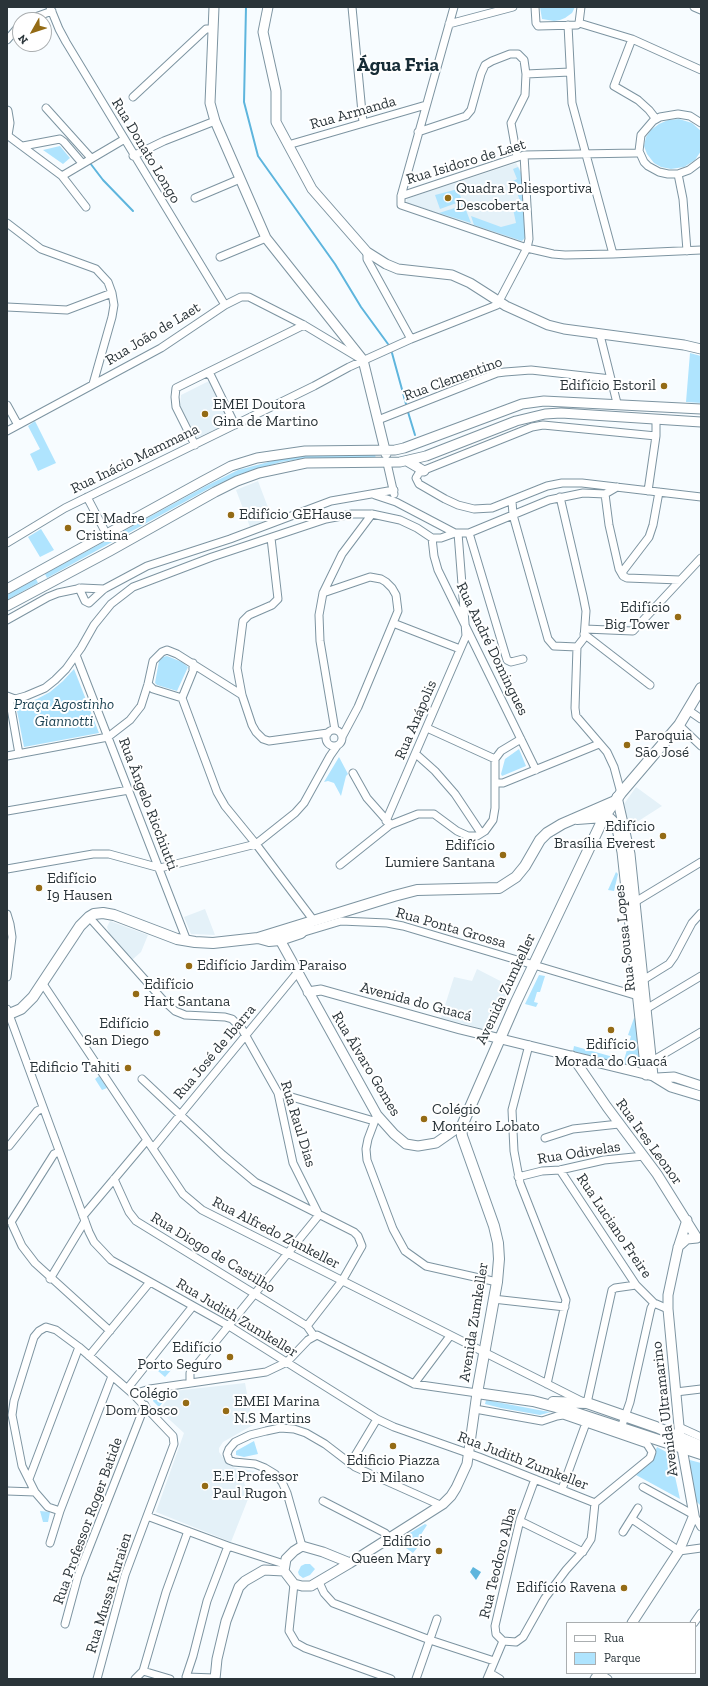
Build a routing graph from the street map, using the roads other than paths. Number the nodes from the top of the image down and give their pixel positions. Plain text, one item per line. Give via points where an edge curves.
1 (214, 7) edge
2 (268, 7) edge
3 (352, 7) edge
4 (454, 7) edge
5 (513, 7) edge
6 (535, 7) edge
7 (581, 7) edge
8 (694, 7) edge
9 (51, 9) edge
10 (701, 10) edge
11 (579, 23) junction
12 (449, 24) junction
13 (568, 25) junction
14 (213, 29) junction
15 (632, 39) junction
16 (701, 70) edge
17 (570, 72) junction
18 (526, 74) junction
19 (133, 97) dead end
20 (426, 105) junction
21 (46, 108) dead end
22 (7, 111) edge
23 (656, 119) junction
24 (215, 121) junction
25 (363, 123) junction
26 (701, 123) edge
27 (418, 132) junction
28 (7, 135) edge
29 (123, 140) junction
30 (288, 145) junction
31 (23, 146) junction
32 (585, 153) junction
33 (636, 153) dead end
34 (133, 156) junction
35 (521, 156) junction
36 (87, 160) junction
37 (701, 161) edge
38 (678, 174) junction
39 (62, 176) junction
40 (240, 179) junction
41 (401, 196) junction
42 (195, 198) dead end
43 (86, 207) dead end
44 (7, 223) edge
45 (266, 238) junction
46 (527, 248) junction
47 (701, 250) edge
48 (687, 251) junction
49 (367, 252) junction
50 (613, 254) junction
51 (220, 257) dead end
52 (112, 293) junction
53 (500, 302) junction
54 (225, 305) junction
55 (7, 308) edge
56 (304, 325) junction
57 (600, 335) junction
58 (411, 339) junction
59 (701, 349) edge
60 (363, 360) junction
61 (207, 373) junction
62 (611, 379) junction
63 (93, 384) junction
64 (617, 403) junction
65 (7, 405) edge
66 (701, 409) edge
67 (656, 419) junction
68 (378, 420) junction
69 (701, 422) edge
70 (18, 425) junction
71 (235, 425) junction
72 (456, 429) junction
73 (7, 431) edge
74 (656, 436) junction
75 (461, 442) junction
76 (195, 445) junction
77 (385, 450) junction
78 (407, 461) junction
79 (387, 463) junction
80 (424, 471) junction
81 (617, 487) junction
82 (394, 490) junction
83 (648, 490) junction
84 (373, 494) junction
85 (605, 494) junction
86 (659, 494) junction
87 (701, 496) edge
88 (87, 497) junction
89 (560, 497) junction
90 (512, 501) junction
91 (396, 502) junction
92 (372, 514) junction
93 (513, 515) junction
94 (277, 521) junction
95 (457, 533) junction
96 (469, 533) junction
97 (106, 535) junction
98 (280, 535) junction
99 (271, 538) junction
100 (432, 538) junction
101 (7, 543) edge
102 (701, 558) edge
103 (38, 572) junction
104 (623, 576) junction
105 (680, 580) junction
106 (46, 585) junction
107 (79, 588) junction
108 (7, 589) edge
109 (104, 589) junction
110 (323, 593) junction
111 (7, 606) edge
112 (7, 620) edge
113 (393, 623) junction
114 (466, 628) junction
115 (585, 631) junction
116 (577, 647) junction
117 (460, 649) junction
118 (76, 655) junction
119 (523, 659) dead end
120 (193, 663) junction
121 (148, 684) junction
122 (650, 685) dead end
123 (700, 686) edge
124 (242, 695) junction
125 (8, 697) edge
126 (182, 698) junction
127 (688, 710) junction
128 (701, 718) edge
129 (350, 724) junction
130 (678, 725) junction
131 (427, 728) junction
132 (331, 735) junction
133 (108, 737) junction
134 (342, 737) junction
135 (521, 739) junction
136 (599, 744) junction
137 (338, 746) junction
138 (701, 746) edge
139 (19, 754) junction
140 (416, 754) junction
141 (7, 756) edge
142 (330, 756) junction
143 (495, 759) junction
144 (536, 770) junction
145 (352, 773) dead end
146 (495, 782) junction
147 (129, 790) junction
148 (618, 797) junction
149 (7, 811) edge
150 (604, 817) junction
151 (571, 820) junction
152 (388, 823) junction
153 (620, 825) junction
154 (481, 833) junction
155 (256, 844) junction
156 (701, 862) edge
157 (340, 865) dead end
158 (160, 868) junction
159 (7, 869) edge
160 (635, 902) junction
161 (701, 913) edge
162 (7, 914) edge
163 (89, 917) junction
164 (312, 921) junction
165 (298, 931) junction
166 (269, 937) junction
167 (280, 940) junction
168 (187, 941) junction
169 (534, 965) junction
170 (297, 973) junction
171 (701, 976) edge
172 (7, 977) edge
173 (643, 980) junction
174 (43, 984) junction
175 (308, 992) junction
176 (638, 996) junction
177 (646, 1009) junction
178 (8, 1013) edge
179 (701, 1032) edge
180 (245, 1035) junction
181 (500, 1038) junction
182 (529, 1045) junction
183 (572, 1056) junction
184 (652, 1061) junction
185 (652, 1076) junction
186 (142, 1079) dead end
187 (701, 1086) edge
188 (278, 1092) junction
189 (701, 1096) edge
190 (43, 1108) junction
191 (180, 1114) junction
192 (376, 1118) junction
193 (619, 1124) junction
194 (461, 1128) junction
195 (544, 1138) dead end
196 (147, 1140) junction
197 (9, 1146) dead end
198 (153, 1148) junction
199 (59, 1152) junction
200 (644, 1156) junction
201 (560, 1170) junction
202 (518, 1177) junction
203 (114, 1179) junction
204 (319, 1215) junction
205 (84, 1219) junction
206 (687, 1220) junction
207 (9, 1221) edge
208 (699, 1241) edge
209 (678, 1248) junction
210 (289, 1254) junction
211 (50, 1279) junction
212 (342, 1281) junction
213 (150, 1282) junction
214 (497, 1282) junction
215 (636, 1285) junction
216 (256, 1294) junction
217 (493, 1299) junction
218 (654, 1303) junction
219 (193, 1306) junction
220 (565, 1307) junction
221 (668, 1309) junction
222 (230, 1326) junction
223 (307, 1326) junction
224 (110, 1331) junction
225 (314, 1336) junction
226 (450, 1336) junction
227 (78, 1347) junction
228 (484, 1353) junction
229 (89, 1356) junction
230 (287, 1362) junction
231 (112, 1376) junction
232 (190, 1383) junction
233 (414, 1384) junction
234 (547, 1384) junction
235 (701, 1389) edge
236 (130, 1391) junction
237 (676, 1392) junction
238 (477, 1393) junction
239 (533, 1401) junction
240 (586, 1403) junction
241 (145, 1405) junction
242 (475, 1409) junction
243 (10, 1416) edge
244 (625, 1416) junction
245 (377, 1419) junction
246 (586, 1423) junction
247 (621, 1428) junction
248 (679, 1432) junction
249 (701, 1437) edge
250 (701, 1446) edge
251 (681, 1448) junction
252 (469, 1454) junction
253 (701, 1454) edge
254 (350, 1464) junction
255 (29, 1479) junction
256 (535, 1479) junction
257 (643, 1487) dead end
258 (562, 1489) junction
259 (7, 1491) edge
260 (35, 1492) junction
261 (323, 1501) dead end
262 (595, 1503) junction
263 (440, 1505) junction
264 (638, 1508) dead end
265 (60, 1511) junction
266 (696, 1514) edge
267 (147, 1516) junction
268 (632, 1519) junction
269 (520, 1521) junction
270 (701, 1526) edge
271 (188, 1531) junction
272 (623, 1532) dead end
273 (390, 1538) junction
274 (50, 1543) dead end
275 (228, 1546) junction
276 (302, 1546) junction
277 (701, 1548) edge
278 (679, 1551) junction
279 (583, 1552) junction
280 (350, 1563) junction
281 (284, 1568) junction
282 (319, 1582) junction
283 (294, 1584) junction
284 (701, 1613) edge
285 (437, 1619) dead end
286 (633, 1622) edge
287 (695, 1622) edge
288 (65, 1624) dead end
289 (430, 1640) junction
290 (503, 1641) junction
291 (494, 1661) junction
292 (143, 1671) junction
293 (488, 1676) edge
294 (184, 1678) edge
295 (97, 1679) edge
296 (135, 1679) edge
297 (170, 1679) edge
298 (215, 1679) edge
299 (391, 1679) edge
300 (416, 1679) edge
301 (500, 1679) edge

1 - 14 street
2 - 30 street via 264,36 276,91 276,120
3 - 25 street
4 - 12 street
5 - 12 street
6 - 13 street via 538,26
7 - 11 street
8 - 10 street
9 - 29 street, Rua Donato Longo via 66,42
11 - 13 street
11 - 15 street
12 - 20 street
13 - 17 street
14 - 19 street via 206,29
14 - 24 street via 210,103
15 - 16 street
15 - 23 street via 614,86 638,100
17 - 18 street
17 - 32 street via 572,103
18 - 27 street via 524,60 518,54 510,54 487,63 468,115
18 - 35 street via 525,95 511,123
20 - 25 street, Rua Armanda
20 - 27 street
21 - 36 street
22 - 28 street
23 - 26 street via 678,114 690,116
23 - 38 street via 641,135 639,151 644,162 658,172
24 - 34 street
24 - 40 street
25 - 30 street, Rua Armanda
27 - 41 street
28 - 31 street
29 - 34 street, Rua Donato Longo
29 - 36 street
30 - 49 street via 314,191
31 - 36 street via 60,139
31 - 39 street
32 - 33 street, Rua Isidoro de Laet
32 - 35 street, Rua Isidoro de Laet
32 - 50 street
34 - 54 street, Rua Donato Longo
35 - 41 street, Rua Isidoro de Laet
35 - 46 street via 529,233
36 - 39 street
37 - 38 street
38 - 48 street via 683,199
39 - 43 street
40 - 42 street
40 - 45 street
41 - 46 street via 400,204 405,207
44 - 52 street, Rua João de Laet via 41,249 96,269 108,282
45 - 51 street
45 - 60 street
46 - 50 street via 565,255
46 - 53 street
47 - 48 street
48 - 50 street
49 - 53 street via 398,269 452,275
49 - 58 street via 367,259
52 - 55 street via 67,310
52 - 63 street, Rua João de Laet via 112,317
53 - 57 street via 548,325
53 - 58 street, Rua Inácio Mammana
54 - 56 street, Rua João de Laet via 241,297 249,297
54 - 63 street, Rua João de Laet via 161,348
56 - 60 street, Rua João de Laet
56 - 61 street
57 - 59 street
57 - 62 street
58 - 60 street, Rua Inácio Mammana
60 - 68 street
60 - 71 street, Rua Inácio Mammana
61 - 71 street via 212,376
61 - 76 street via 175,390 176,407
62 - 64 street
62 - 68 street, Rua Clementino via 531,370 497,373
63 - 70 street, Rua João de Laet
64 - 66 street
64 - 72 street via 557,400 522,404
65 - 70 street
67 - 69 street
67 - 74 street
67 - 75 street via 545,414 516,421
68 - 77 street
70 - 73 street, Rua João de Laet
71 - 76 street, Rua Inácio Mammana
72 - 75 street
72 - 77 street via 411,446
74 - 80 street via 543,425 532,427
74 - 83 street
75 - 78 street
76 - 88 street, Rua Inácio Mammana
77 - 79 street
77 - 97 street via 305,451 257,458 231,466
78 - 79 street
78 - 80 street
79 - 82 street
79 - 106 street via 306,463 237,481
80 - 90 street via 416,478 420,484 458,505 474,509
81 - 83 street
81 - 85 street
81 - 90 street via 562,483 547,486
82 - 84 street
82 - 91 street
83 - 86 street
84 - 91 street
84 - 94 street via 331,501
85 - 89 street via 583,493
85 - 104 street via 610,531
86 - 87 street
86 - 104 street via 649,537 623,571
88 - 97 street
88 - 101 street, Rua Inácio Mammana
89 - 93 street
89 - 115 street via 584,596
90 - 93 street
91 - 95 street
92 - 98 street via 336,516
92 - 100 street via 400,520
92 - 110 street via 342,554
93 - 96 street
93 - 116 street via 548,639 554,646
94 - 98 street
94 - 109 street via 147,566
95 - 96 street
95 - 100 street
95 - 114 street
96 - 119 street via 506,660 511,662
97 - 103 street
98 - 99 street
99 - 118 street via 133,587 111,604 94,625
99 - 124 street via 278,599 242,621 237,668
100 - 114 street, Rua André Domingues via 438,570
102 - 105 street
103 - 106 street
103 - 108 street
104 - 105 street
105 - 115 street via 633,631
106 - 111 street
107 - 109 street
107 - 109 street via 85,601 89,603
107 - 112 street via 48,597
110 - 113 street via 365,577 381,579 396,595 398,611
110 - 132 street via 319,615 320,641 333,721
113 - 117 street
113 - 129 street
114 - 117 street, Rua Anápolis via 466,636
114 - 135 street, Rua André Domingues
115 - 116 street via 584,638
115 - 122 street
116 - 136 street via 575,712
117 - 131 street, Rua Anápolis
118 - 125 street via 66,669 45,688 15,699
118 - 133 street, Rua Ângelo Ricchiutti
120 - 121 street via 167,650 162,652 153,661
120 - 124 street
120 - 126 street via 193,671
121 - 126 street via 153,689
121 - 133 street via 138,710 130,720
123 - 127 main road, Avenida Zumkeller
124 - 132 street via 252,725 264,739 269,741 314,734
125 - 139 street
126 - 155 street via 225,806
127 - 128 street
127 - 130 main road, Avenida Zumkeller
129 - 132 street
129 - 134 street
130 - 138 street
130 - 148 main road, Avenida Zumkeller
131 - 140 street, Rua Anápolis
131 - 143 street
132 - 134 street
132 - 137 street
132 - 142 street
133 - 139 street
133 - 147 street, Rua Ângelo Ricchiutti
134 - 137 street via 342,742
135 - 143 street via 500,751
135 - 144 street, Rua André Domingues
136 - 144 street
136 - 148 street via 612,760
137 - 142 street
139 - 141 street
140 - 152 street, Rua Anápolis
140 - 154 street via 455,794
142 - 155 street via 304,803
143 - 146 street
144 - 146 street via 503,783
145 - 152 street via 367,798
146 - 154 street via 493,820
147 - 149 street
147 - 158 street, Rua Ângelo Ricchiutti
148 - 150 main road, Avenida Zumkeller
148 - 151 main road
148 - 153 street, Rua Sousa Lopes
150 - 151 main road
150 - 153 street
150 - 169 main road, Avenida Zumkeller
151 - 164 main road via 552,828 544,835 516,877 503,886 486,889 417,890
152 - 154 street via 418,814 434,814 464,835 473,837
152 - 157 street
153 - 160 street, Rua Sousa Lopes via 630,854
153 - 176 street, Rua Sousa Lopes
155 - 158 street
155 - 164 street
156 - 160 street
158 - 159 street via 109,854 93,854
158 - 168 street, Rua Ângelo Ricchiutti
160 - 173 street, Rua Sousa Lopes
161 - 173 street via 692,923 669,964
162 - 172 street via 12,937
163 - 168 main road via 99,914 114,915
163 - 174 main road via 67,945
163 - 180 street, Rua Raul Dias via 175,1011 185,1015 232,1019
164 - 165 main road
165 - 166 main road
165 - 167 main road
165 - 169 street, Rua Ponta Grossa via 341,921 387,923
166 - 167 main road
166 - 168 main road via 213,942
167 - 170 street, Rua Álvaro Gomes
169 - 176 street, Rua Ponta Grossa
169 - 181 main road, Avenida Zumkeller
170 - 175 street, Rua Álvaro Gomes
170 - 180 street, Rua José de Ibarra
171 - 177 street
173 - 177 street, Rua Sousa Lopes
174 - 178 main road via 21,1009
174 - 196 street, Rua Alfredo Zunkeller
175 - 181 street, Avenida do Guacá via 321,990
175 - 192 street, Rua Álvaro Gomes
176 - 185 street, Rua Sousa Lopes
177 - 184 street, Rua Sousa Lopes
178 - 190 street, Rua Judith Zumkeller
179 - 184 street
180 - 188 street, Rua Raul Dias
180 - 191 street, Rua José de Ibarra
181 - 182 street, Avenida do Guacá
181 - 194 main road, Avenida Zumkeller
182 - 183 street, Avenida do Guacá
182 - 202 street via 512,1110
183 - 185 street, Avenida do Guacá
183 - 193 street, Rua Ires Leonor
184 - 185 street, Rua Sousa Lopes
185 - 187 street, Avenida do Guacá via 674,1077
185 - 189 street, Avenida do Guacá via 671,1087
186 - 191 street
188 - 192 street
188 - 204 street, Rua Raul Dias via 293,1163
190 - 197 street via 37,1111
190 - 199 street, Rua Judith Zumkeller
191 - 198 street, Rua José de Ibarra
191 - 204 street via 255,1182
192 - 194 street, Rua Álvaro Gomes via 400,1140 411,1146 436,1143
192 - 214 street via 366,1149 367,1160 393,1229 405,1251 426,1266
193 - 195 street via 573,1129
193 - 200 street, Rua Ires Leonor
194 - 214 main road, Avenida Zumkeller via 498,1242
196 - 198 street, Rua Alfredo Zunkeller
196 - 203 street
198 - 210 street, Rua Alfredo Zunkeller via 183,1194 202,1210
199 - 205 street, Rua Judith Zumkeller
199 - 207 street via 54,1154
200 - 201 street, Rua Odivelas via 604,1160
200 - 206 street, Rua Ires Leonor
201 - 202 street, Rua Odivelas
201 - 215 street, Rua Luciano Freire
202 - 220 street via 566,1300
203 - 205 street
203 - 216 street, Rua Diogo de Castilho via 129,1212 136,1221
204 - 210 street
204 - 212 street via 354,1232 361,1241 362,1246
205 - 211 street
205 - 213 street, Rua Judith Zumkeller via 100,1250 111,1260
206 - 208 street, Rua Ires Leonor
206 - 209 street, Avenida Ultramarino
207 - 211 street via 28,1255
208 - 209 street via 685,1240
209 - 221 street, Avenida Ultramarino via 668,1296
210 - 212 street, Rua Alfredo Zunkeller
210 - 216 street
211 - 224 street
212 - 223 street
212 - 226 street, Rua Alfredo Zunkeller
213 - 219 street, Rua Judith Zumkeller
213 - 224 street
214 - 217 main road, Avenida Zumkeller
215 - 218 street, Rua Luciano Freire
215 - 240 street via 612,1290
216 - 222 street
216 - 223 street, Rua Diogo de Castilho
217 - 220 street
217 - 228 main road, Avenida Zumkeller
218 - 221 street, Rua Luciano Freire
218 - 244 street
219 - 222 street, Rua Judith Zumkeller
219 - 236 street
220 - 234 street
221 - 237 street, Avenida Ultramarino
222 - 230 street, Rua Judith Zumkeller
222 - 232 street via 190,1374
223 - 225 street, Rua Diogo de Castilho
224 - 229 street
225 - 230 street
225 - 233 street via 323,1337
226 - 228 street, Rua Alfredo Zunkeller
226 - 233 street
227 - 229 street
227 - 243 street via 56,1330 46,1327 38,1331
227 - 255 street
228 - 234 street, Rua Alfredo Zunkeller
228 - 238 main road, Avenida Zumkeller
229 - 231 street
230 - 232 street via 266,1372
230 - 245 street, Rua Judith Zumkeller
231 - 236 street
231 - 265 street
232 - 236 street
233 - 238 street
234 - 240 street, Rua Alfredo Zunkeller
235 - 237 street
236 - 241 street
237 - 248 street, Avenida Ultramarino
238 - 239 main road
238 - 242 street, Avenida Zumkeller
239 - 240 main road
239 - 247 main road
240 - 244 main road
241 - 267 street, Rua Mussa Kuraien via 170,1430 174,1439
241 - 288 street, Rua Professor Roger Batide via 78,1576
242 - 246 street via 542,1421 563,1415
242 - 252 street, Avenida Zumkeller
243 - 255 street via 22,1466
244 - 247 street
244 - 248 main road
245 - 252 street, Rua Judith Zumkeller
245 - 254 street
246 - 258 street
246 - 262 street via 644,1442 652,1452 647,1462
247 - 251 main road
248 - 249 street
248 - 250 main road
248 - 251 street, Avenida Ultramarino
251 - 253 main road
251 - 266 street, Avenida Ultramarino
252 - 256 street, Rua Judith Zumkeller
252 - 263 street, Avenida Zumkeller via 462,1478 451,1496
254 - 263 street
254 - 276 street via 325,1444 294,1429 280,1428 250,1435 235,1442 229,1449 229,1460 265,1468 282,1482 288,1493
255 - 260 street
256 - 258 street, Rua Judith Zumkeller
256 - 269 street, Rua Teodoro Alba
257 - 266 street
258 - 262 street, Rua Judith Zumkeller
259 - 260 street
260 - 265 street via 48,1507
261 - 273 street
262 - 279 street via 591,1538
263 - 273 street, Avenida Zumkeller
264 - 268 street
265 - 274 street
266 - 270 street
266 - 278 street
267 - 271 street
267 - 295 street, Rua Mussa Kuraien via 125,1575
268 - 272 street
268 - 278 street
269 - 279 street
269 - 290 street, Rua Teodoro Alba via 494,1628
271 - 275 street
271 - 292 street via 166,1592
273 - 280 street, Avenida Zumkeller
275 - 281 street
275 - 294 street via 207,1601
276 - 280 street
276 - 281 street via 289,1555
277 - 278 street
278 - 286 street
279 - 290 street via 545,1598 523,1637 516,1642
280 - 282 street, Avenida Zumkeller
281 - 283 street
281 - 298 street via 264,1570 239,1587 226,1621
282 - 283 street, Avenida Zumkeller via 311,1586
282 - 289 street via 333,1603
283 - 299 street via 289,1631 296,1643
284 - 287 street
285 - 289 street
289 - 291 street
289 - 300 street
290 - 291 street
291 - 293 street
292 - 296 street
292 - 297 street
293 - 301 street
294 - 298 street

